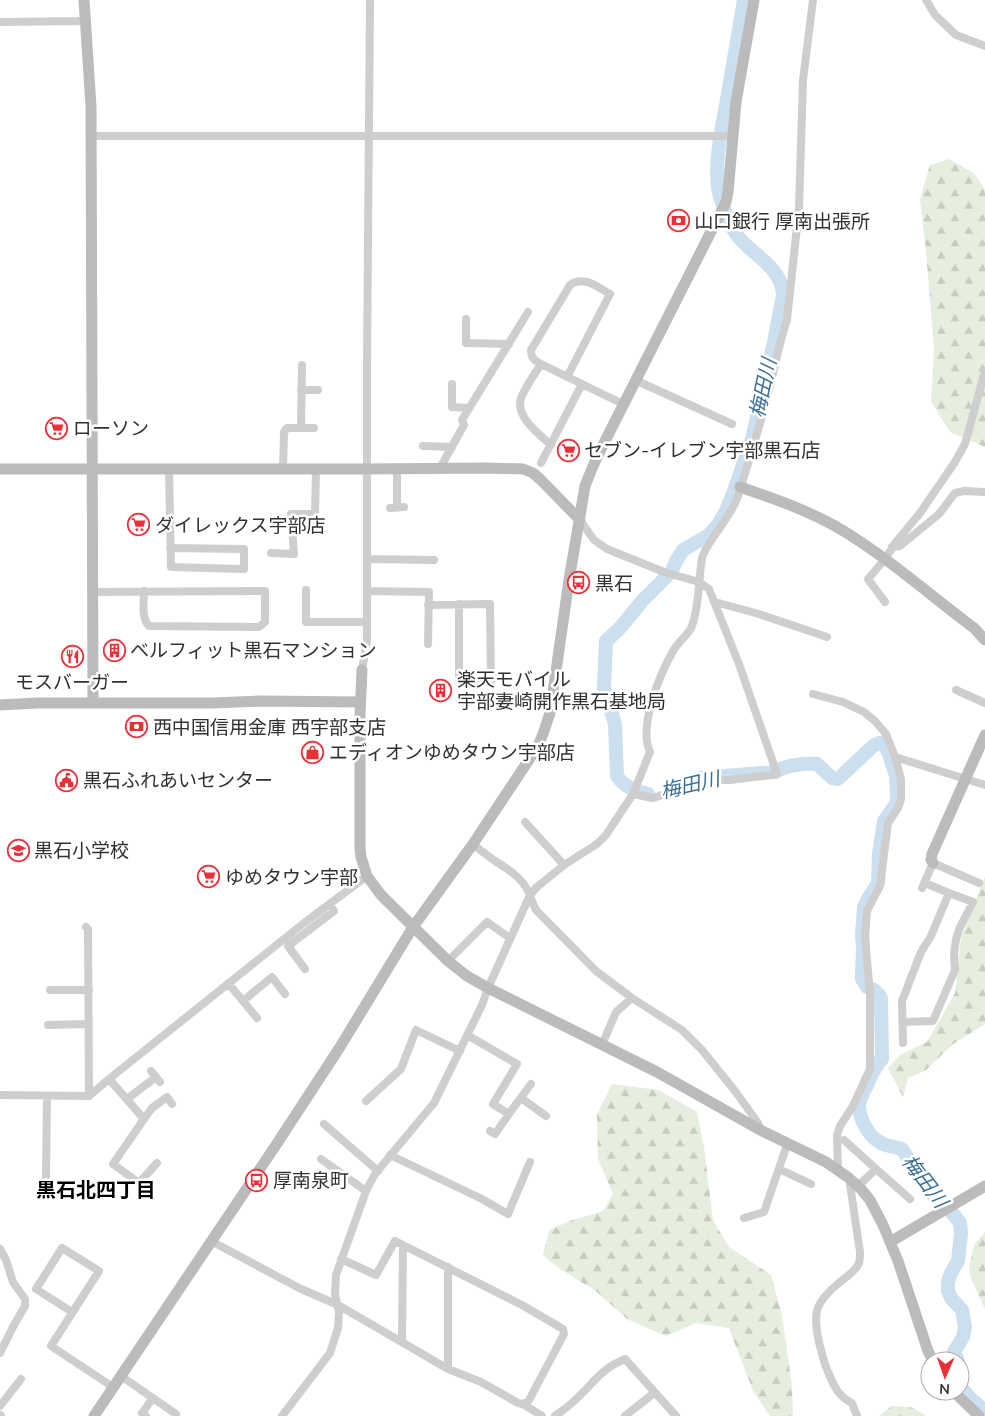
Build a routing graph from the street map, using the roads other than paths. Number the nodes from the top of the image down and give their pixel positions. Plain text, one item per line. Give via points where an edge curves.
1 (84, 0) edge
2 (370, 0) edge
3 (754, 0) edge
4 (813, 0) edge
5 (926, 0) edge
6 (84, 21) junction
7 (0, 22) edge
8 (985, 46) edge
9 (91, 136) junction
10 (370, 136) junction
11 (724, 136) junction
12 (528, 312) dead end
13 (466, 319) dead end
14 (509, 344) junction
15 (540, 364) junction
16 (302, 365) dead end
17 (985, 371) edge
18 (567, 377) junction
19 (635, 380) junction
20 (452, 384) dead end
21 (582, 384) junction
22 (302, 390) junction
23 (318, 390) dead end
24 (623, 404) junction
25 (469, 408) junction
26 (732, 424) dead end
27 (301, 428) junction
28 (314, 428) dead end
29 (551, 445) junction
30 (423, 446) dead end
31 (452, 447) junction
32 (541, 464) dead end
33 (440, 468) junction
34 (0, 469) edge
35 (92, 469) junction
36 (284, 469) junction
37 (316, 469) junction
38 (367, 469) junction
39 (397, 469) junction
40 (169, 470) junction
41 (740, 487) junction
42 (985, 492) edge
43 (397, 508) dead end
44 (580, 520) junction
45 (892, 547) junction
46 (170, 548) junction
47 (271, 554) dead end
48 (367, 559) junction
49 (885, 559) junction
50 (434, 560) dead end
51 (699, 582) junction
52 (306, 590) dead end
53 (144, 591) junction
54 (93, 592) junction
55 (367, 592) junction
56 (715, 602) junction
57 (884, 602) dead end
58 (428, 604) junction
59 (459, 604) junction
60 (367, 622) junction
61 (828, 637) dead end
62 (985, 640) edge
63 (428, 644) dead end
64 (362, 670) joint
65 (956, 690) dead end
66 (813, 694) dead end
67 (360, 702) junction
68 (93, 703) junction
69 (985, 703) edge
70 (0, 705) edge
71 (985, 735) edge
72 (895, 757) junction
73 (965, 780) junction
74 (985, 785) edge
75 (634, 791) junction
76 (525, 822) dead end
77 (473, 844) junction
78 (933, 863) junction
79 (564, 865) junction
80 (367, 876) junction
81 (979, 883) dead end
82 (949, 892) junction
83 (530, 895) junction
84 (330, 905) junction
85 (86, 927) dead end
86 (414, 927) junction
87 (510, 938) junction
88 (448, 961) junction
89 (305, 969) dead end
90 (228, 983) junction
91 (488, 988) junction
92 (50, 990) dead end
93 (89, 990) junction
94 (285, 994) dead end
95 (632, 998) junction
96 (243, 1001) junction
97 (257, 1018) dead end
98 (903, 1022) junction
99 (89, 1024) junction
100 (48, 1025) dead end
101 (467, 1035) junction
102 (903, 1043) dead end
103 (602, 1045) junction
104 (460, 1051) junction
105 (156, 1076) dead end
106 (109, 1079) junction
107 (531, 1084) dead end
108 (0, 1095) edge
109 (47, 1096) junction
110 (89, 1096) junction
111 (521, 1098) junction
112 (127, 1099) junction
113 (366, 1101) dead end
114 (172, 1104) dead end
115 (493, 1104) junction
116 (488, 1111) dead end
117 (509, 1114) junction
118 (546, 1116) dead end
119 (144, 1119) junction
120 (324, 1124) dead end
121 (490, 1131) dead end
122 (762, 1132) junction
123 (844, 1140) dead end
124 (787, 1144) junction
125 (390, 1155) junction
126 (321, 1159) dead end
127 (530, 1162) dead end
128 (157, 1163) dead end
129 (778, 1169) junction
130 (876, 1169) junction
131 (838, 1170) junction
132 (378, 1171) junction
133 (46, 1178) dead end
134 (849, 1178) junction
135 (811, 1184) dead end
136 (858, 1186) junction
137 (985, 1186) edge
138 (366, 1191) junction
139 (910, 1198) dead end
140 (744, 1218) dead end
141 (211, 1241) junction
142 (890, 1242) junction
143 (403, 1245) junction
144 (0, 1249) edge
145 (341, 1259) junction
146 (448, 1268) junction
147 (338, 1305) junction
148 (72, 1312) junction
149 (402, 1342) junction
150 (928, 1351) edge
151 (0, 1353) edge
152 (448, 1369) junction
153 (121, 1376) junction
154 (21, 1379) dead end
155 (113, 1387) junction
156 (654, 1393) junction
157 (153, 1398) junction
158 (963, 1401) edge
159 (523, 1404) junction
160 (0, 1406) edge
161 (176, 1414) dead end
162 (94, 1416) edge
163 (146, 1416) edge
164 (282, 1416) edge
165 (542, 1416) edge
166 (555, 1416) edge
167 (625, 1416) edge
168 (676, 1416) edge
169 (857, 1416) edge
170 (980, 1416) edge

1 - 6 street
2 - 10 street
3 - 11 street via 736,102
4 - 41 street via 803,80 799,208 787,320
5 - 8 street via 935,15 956,35
6 - 7 street
6 - 9 street
9 - 10 street
9 - 35 street
10 - 11 street
10 - 38 street
11 - 19 street via 726,202
12 - 14 street
13 - 14 street via 466,343
14 - 25 street
15 - 18 street
15 - 18 street via 533,359 531,350 570,285 578,280 585,281 610,294
15 - 29 street via 521,398 521,405 530,425
16 - 22 street
17 - 45 street via 965,444 920,513
18 - 21 street
19 - 24 street
19 - 26 street
20 - 25 street via 452,408
21 - 24 street
21 - 29 street
22 - 23 street
22 - 27 street
24 - 44 street via 585,486
25 - 31 street
27 - 28 street
27 - 36 street via 287,428 284,432
29 - 32 street
30 - 31 street
31 - 33 street
33 - 39 street
33 - 44 street via 507,468 533,473
34 - 35 street
35 - 40 street
35 - 54 street
36 - 37 street
36 - 40 street
37 - 38 street
37 - 47 street via 315,514 291,514 294,554
38 - 39 street
38 - 48 street
39 - 43 street
40 - 46 street
41 - 49 street via 811,513
41 - 51 street via 731,512 702,557
42 - 45 street via 955,493 939,514 900,546
44 - 51 street via 594,540 607,548 668,574
44 - 77 street via 548,720 538,746
45 - 49 street
46 - 46 street via 244,549 244,569 171,568
48 - 50 street
48 - 55 street
49 - 57 street via 868,579
49 - 62 street
51 - 56 street via 709,589
51 - 75 street via 690,630 674,650 654,697 646,725 646,744 650,752
52 - 60 street via 306,622
53 - 53 street via 144,617 150,626 259,627 265,622 265,591
53 - 54 street
54 - 68 street
55 - 58 street via 428,592
55 - 60 street
56 - 61 street
56 - 75 street via 776,771 699,783 653,798
58 - 59 street
58 - 63 street
59 - 59 street via 459,680 491,681 490,604
60 - 64 street
64 - 67 street
65 - 69 street
66 - 72 street via 844,702 864,712 886,734
67 - 68 street
67 - 80 street via 360,840
68 - 70 street
71 - 73 street
72 - 73 street
72 - 131 street via 901,779 901,799 888,824 880,886 866,912 870,1069 837,1135
73 - 74 street
73 - 78 street via 932,854
75 - 79 street via 606,835
76 - 79 street
77 - 83 street via 510,870
77 - 86 street
78 - 81 street
78 - 82 street via 923,886
79 - 83 street
80 - 84 street
80 - 86 street via 381,895
82 - 98 street via 902,1001
82 - 98 street via 973,902 956,939 955,970 933,1021
83 - 87 street
83 - 95 street via 536,910 582,958
84 - 89 street via 334,911 288,946
84 - 90 street
85 - 93 street
86 - 88 street
86 - 141 street via 340,1047
87 - 88 street via 487,922
87 - 91 street
88 - 91 street
90 - 96 street
90 - 106 street
91 - 101 street
91 - 103 street
92 - 93 street
93 - 99 street
94 - 96 street via 272,977
95 - 103 street via 616,1012
95 - 122 street via 682,1030 702,1050
96 - 97 street
98 - 102 street
99 - 100 street
99 - 110 street
101 - 104 street
101 - 115 street via 517,1064
103 - 122 street
104 - 113 street via 416,1030 402,1069
104 - 125 street via 434,1103
105 - 112 street
106 - 110 street
106 - 112 street
107 - 111 street
108 - 109 street
109 - 110 street
109 - 133 street
111 - 117 street
111 - 118 street
112 - 119 street
114 - 119 street via 167,1097
115 - 116 street
115 - 117 street
117 - 121 street via 495,1134
119 - 128 street via 113,1164 139,1183
120 - 132 street
122 - 124 street
123 - 130 street
124 - 129 street
124 - 131 street
125 - 127 street via 508,1214
125 - 132 street
126 - 138 street
129 - 135 street
129 - 140 street via 764,1212
130 - 136 street
130 - 139 street
131 - 134 street
132 - 138 street
134 - 136 street
134 - 169 street via 859,1263 821,1303 815,1324 822,1357 834,1387 852,1403
136 - 142 street via 870,1200
137 - 142 street
138 - 145 street
141 - 147 street
141 - 153 street
142 - 150 street
143 - 145 street via 395,1241 376,1275
143 - 146 street
143 - 149 street
144 - 151 street via 13,1282 25,1300 25,1306
145 - 147 street via 336,1275
146 - 152 street
146 - 159 street via 563,1329 564,1334 528,1402
147 - 149 street
147 - 164 street via 338,1328 330,1353
148 - 148 street via 99,1271 62,1248 36,1289
148 - 155 street via 51,1346
149 - 152 street
152 - 159 street
153 - 155 street
153 - 157 street
154 - 160 street
155 - 162 street
156 - 166 street via 625,1359 602,1372
156 - 167 street
156 - 168 street
157 - 161 street
157 - 163 street via 142,1413
158 - 170 street
159 - 165 street

